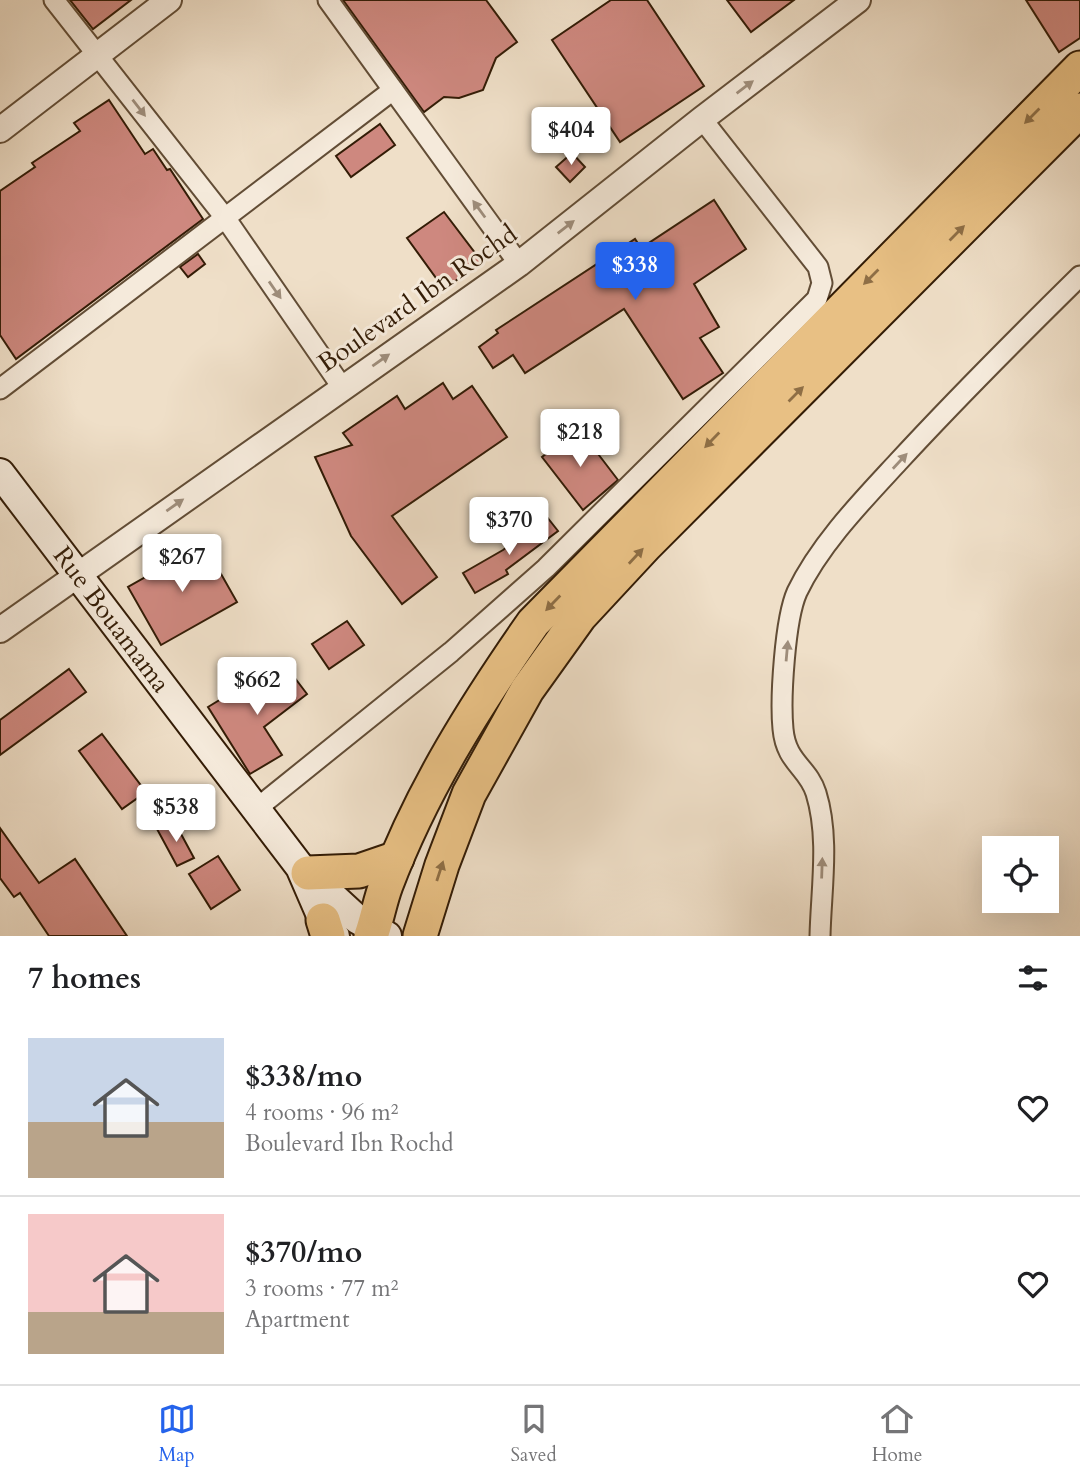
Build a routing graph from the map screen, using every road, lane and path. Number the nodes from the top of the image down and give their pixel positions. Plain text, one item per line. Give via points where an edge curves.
1 (54, 0) edge
2 (169, 0) edge
3 (328, 0) edge
4 (858, 0) edge
5 (96, 54) junction
6 (1080, 68) edge
7 (393, 90) junction
8 (1080, 110) edge
9 (702, 119) junction
10 (0, 130) edge
11 (226, 219) junction
12 (519, 264) junction
13 (1080, 276) edge
14 (342, 387) junction
15 (0, 389) edge
16 (0, 473) edge
17 (78, 573) junction
18 (0, 630) edge
19 (256, 809) junction
20 (397, 858) junction
21 (304, 870) junction
22 (329, 931) edge
23 (377, 934) edge
24 (420, 936) edge
25 (820, 936) edge

1 - 5 street
2 - 5 street
3 - 7 street
9 -> 4 street, Boulevard Ibn Rochd
5 - 10 street
5 -> 11 street
6 -> 20 highway via 533,623 478,702
7 - 11 street
12 -> 7 street
24 -> 8 highway via 469,794 527,690 580,616
12 -> 9 street, Boulevard Ibn Rochd
9 - 19 street via 818,267 822,283 817,299 545,568 451,652
11 -> 14 street
11 - 15 street
14 -> 12 street, Boulevard Ibn Rochd
25 -> 13 street via 822,812 815,789 789,756 783,730 789,621 796,594 812,565 867,496
17 -> 14 street, Boulevard Ibn Rochd
16 - 17 main road, Rue Bouamama
17 - 18 street, Boulevard Ibn Rochd
17 - 19 main road, Rue Bouamama
19 - 21 main road, Rue Bouamama
20 - 21 highway via 359,871
20 - 23 highway
21 - 22 main road
21 - 23 main road

